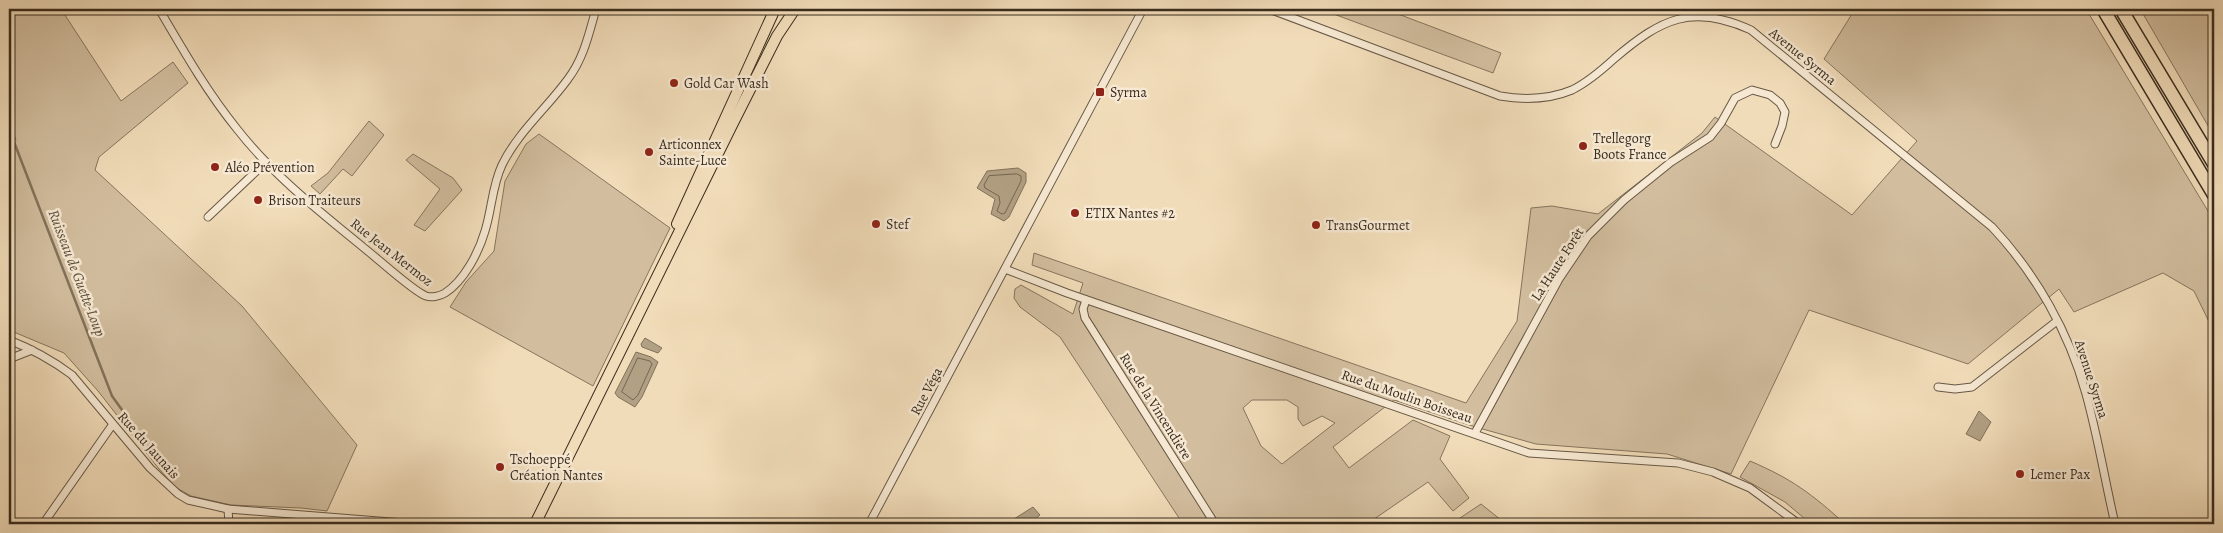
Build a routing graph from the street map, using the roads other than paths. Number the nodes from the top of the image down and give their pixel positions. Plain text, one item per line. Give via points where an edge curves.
1 (159, 9) edge
2 (596, 9) edge
3 (775, 9) edge
4 (795, 9) edge
5 (1142, 9) edge
6 (1269, 9) edge
7 (2103, 9) edge
8 (2121, 9) edge
9 (1776, 144) dead end
10 (266, 162) junction
11 (2214, 164) edge
12 (2214, 195) edge
13 (208, 217) dead end
14 (1005, 269) junction
15 (655, 281) junction
16 (1086, 300) junction
17 (2057, 321) junction
18 (9, 340) edge
19 (32, 350) junction
20 (9, 359) edge
21 (1938, 387) dead end
22 (113, 424) junction
23 (1474, 433) junction
24 (228, 509) junction
25 (43, 524) edge
26 (228, 524) edge
27 (416, 524) edge
28 (535, 524) edge
29 (869, 524) edge
30 (1215, 524) edge
31 (1799, 524) edge
32 (2115, 524) edge

1 - 10 street, Rue Jean Mermoz via 236,129
2 - 10 street, Rue Jean Mermoz via 582,56 558,92 518,137 494,187 478,250 463,275 444,293 426,296 394,273
3 - 15 main road via 683,209
4 - 15 main road via 777,36
5 - 14 street, Rue Véga
6 - 17 street, Avenue Syrma via 1500,96 1518,99 1535,99 1572,90 1645,33 1664,23 1699,17 1735,23 1767,42 1992,227 2018,256
7 - 12 highway
8 - 11 highway
9 - 23 street, La Haute Forêt via 1784,112 1780,103 1770,95 1752,90 1735,98 1710,137 1671,162 1624,200 1588,236 1559,278
10 - 13 street
14 - 16 street, Rue du Moulin Boisseau
14 - 29 street, Rue Véga
15 - 28 main road
16 - 23 street, Rue du Moulin Boisseau
16 - 30 street, Rue de la Vincendière via 1083,309 1086,318
17 - 21 street via 1972,387
17 - 32 street, Avenue Syrma via 2086,394
18 - 19 street, Rue du Jaunais
19 - 20 street
19 - 22 street, Rue du Jaunais via 72,375
22 - 24 street, Rue du Jaunais via 150,468 178,494 188,500
22 - 25 street
23 - 31 street, Rue du Moulin Boisseau via 1529,452 1678,463 1714,472 1750,488
24 - 26 street
24 - 27 street, Rue du Jaunais

